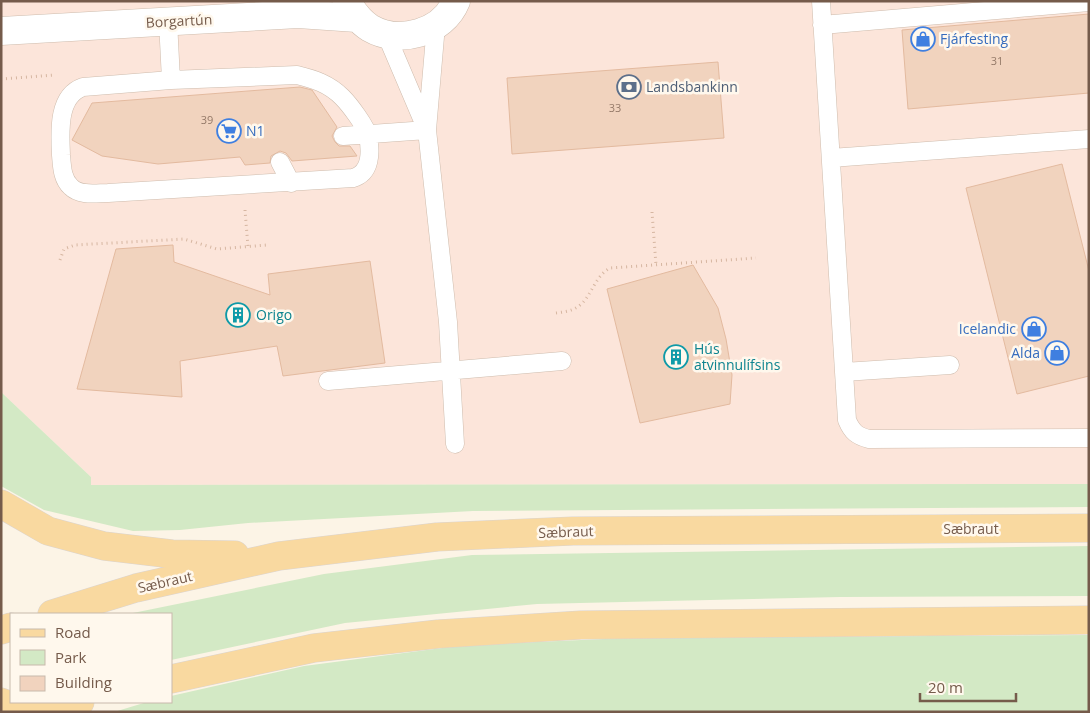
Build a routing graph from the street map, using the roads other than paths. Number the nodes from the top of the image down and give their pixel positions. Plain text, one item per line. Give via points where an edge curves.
1 (821, 1) edge
2 (1089, 2) edge
3 (459, 3) edge
4 (351, 10) edge
5 (168, 21) junction
6 (822, 25) junction
7 (436, 26) junction
8 (1, 31) edge
9 (386, 34) junction
10 (171, 80) junction
11 (427, 130) junction
12 (368, 134) junction
13 (343, 136) dead end
14 (1089, 139) edge
15 (830, 158) junction
16 (280, 162) dead end
17 (292, 183) junction
18 (562, 361) dead end
19 (950, 365) dead end
20 (451, 370) junction
21 (844, 372) junction
22 (328, 381) dead end
23 (1089, 438) edge
24 (455, 444) dead end
25 (1, 504) edge
26 (1089, 528) edge
27 (279, 556) junction
28 (55, 613) edge
29 (1089, 620) edge
30 (172, 679) edge
31 (1, 702) edge
32 (76, 703) edge
33 (43, 711) edge

1 - 6 lane
2 - 6 lane
3 - 7 street, Borgartún
4 - 5 street, Borgartún
4 - 9 street, Borgartún via 370,28
5 - 8 street, Borgartún
5 - 10 lane
6 - 15 lane
7 - 9 street, Borgartún via 403,36
7 - 11 lane
9 - 11 lane
10 - 12 lane via 236,85 297,75 312,78 343,97
10 - 17 lane via 74,90 62,113 60,135 63,171 71,188 81,193 108,193
11 - 12 lane
11 - 20 lane
12 - 13 lane
12 - 17 lane via 367,169 360,176
14 - 15 lane
15 - 21 lane
16 - 17 lane
18 - 20 lane
19 - 21 lane
20 - 22 lane
20 - 24 lane
21 - 23 lane via 846,420 858,436 869,439
25 - 27 main road via 48,531 104,546 172,554
26 - 27 main road, Sæbraut via 573,531 437,537
27 - 28 main road, Sæbraut via 136,588
29 - 30 main road via 581,625 457,632 314,648
31 - 33 main road via 17,708
32 - 33 main road

